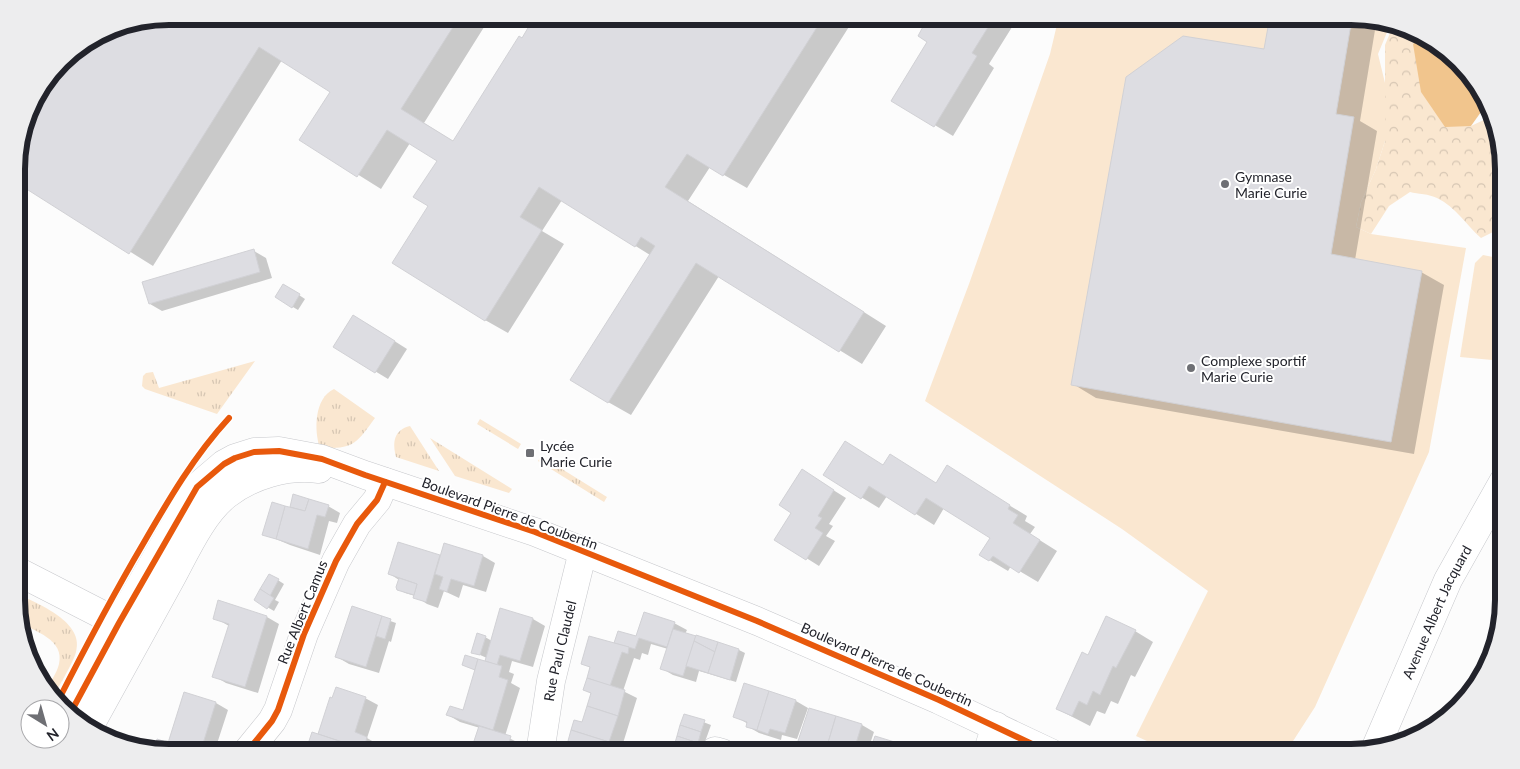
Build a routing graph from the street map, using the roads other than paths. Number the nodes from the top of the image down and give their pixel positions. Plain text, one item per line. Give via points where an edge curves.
1 (375, 478) junction
2 (1495, 496) edge
3 (583, 551) junction
4 (25, 575) edge
5 (130, 629) junction
6 (74, 708) edge
7 (91, 721) edge
8 (996, 726) junction
9 (1379, 741) edge
10 (253, 744) edge
11 (541, 744) edge
12 (990, 744) edge
13 (1034, 744) edge

1 - 3 street, Boulevard Pierre de Coubertin
1 - 5 street, Boulevard Pierre de Coubertin via 315,468 288,469 262,475 243,485 211,511
1 - 10 street, Rue Albert Camus via 377,500 357,524 336,561 304,634 282,700 272,721
2 - 9 street, Avenue Albert Jacquard via 1448,580
3 - 8 street, Boulevard Pierre de Coubertin via 757,621
3 - 11 street, Rue Paul Claudel via 551,681
4 - 5 street
5 - 6 street, Boulevard Pierre de Coubertin
5 - 7 street, Boulevard Pierre de Coubertin
8 - 12 street
8 - 13 street, Boulevard Pierre de Coubertin

